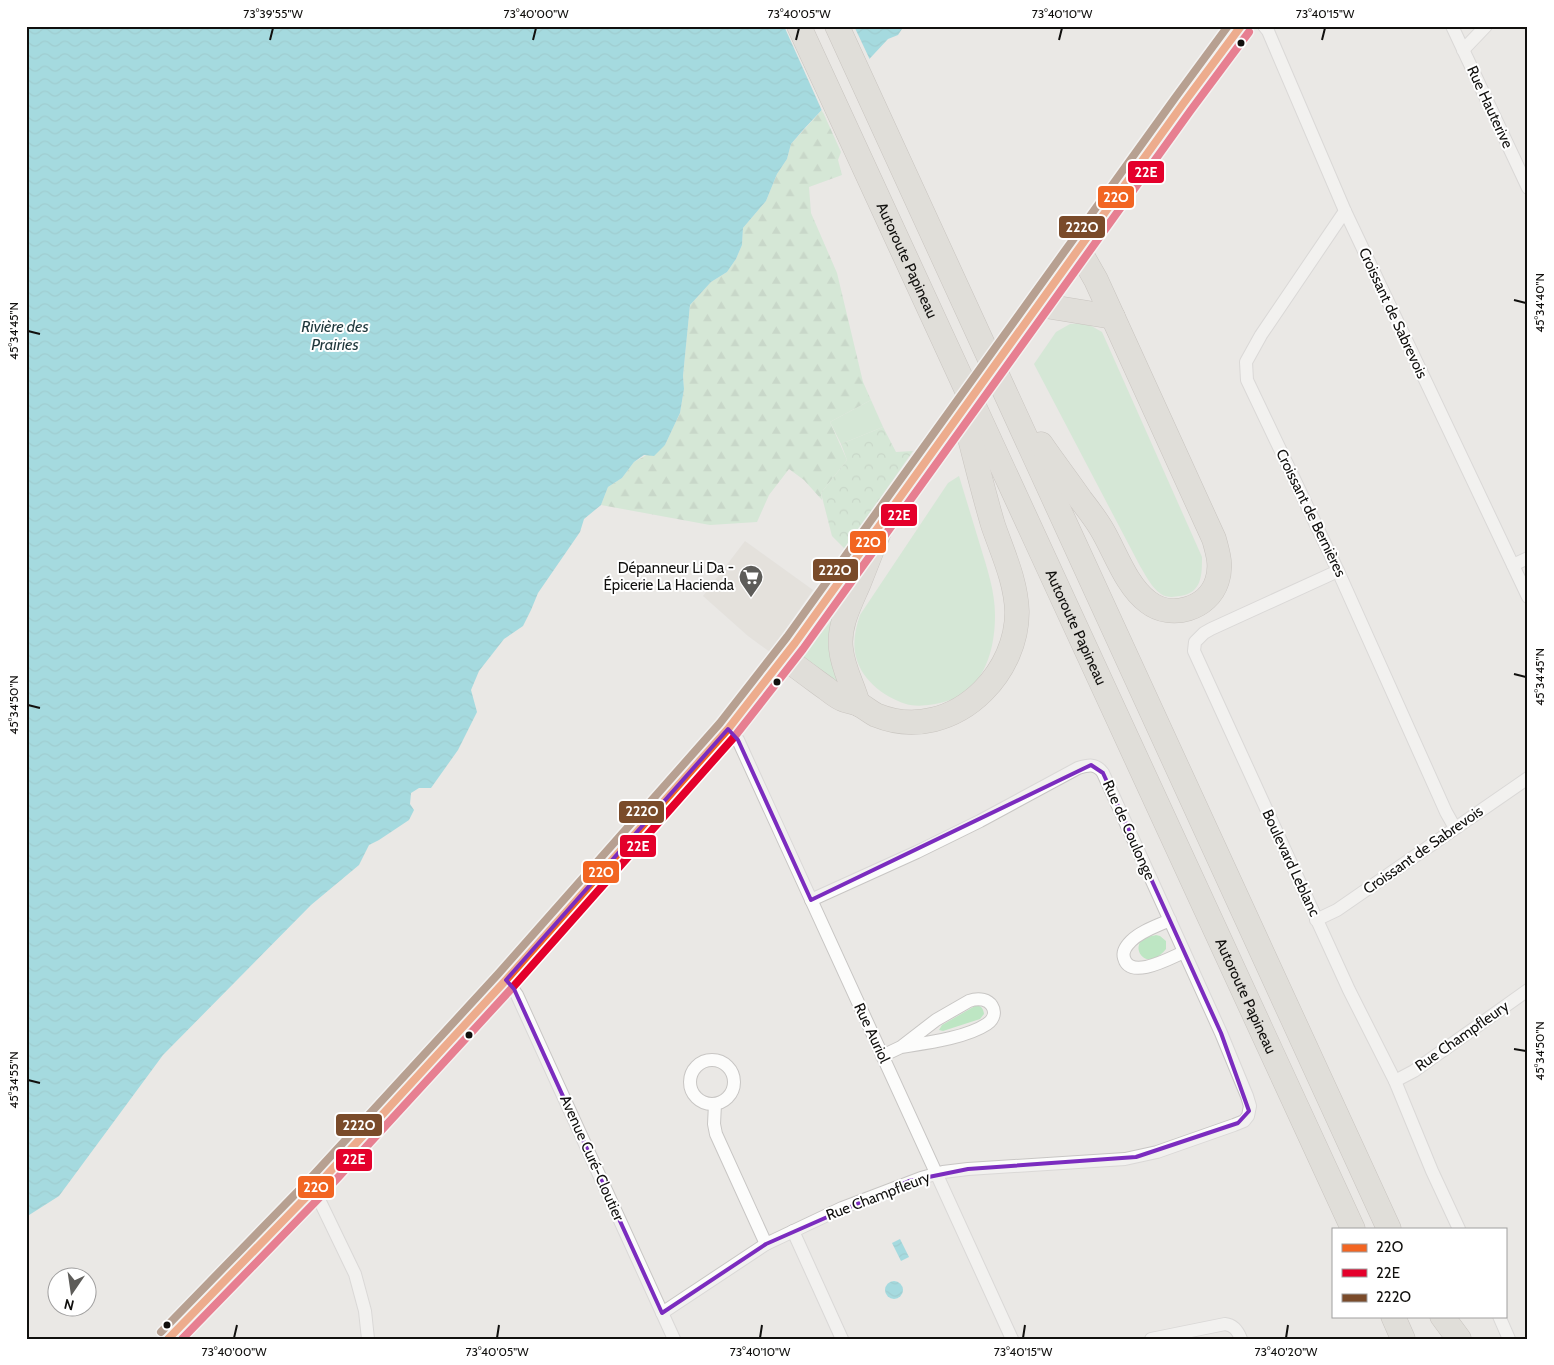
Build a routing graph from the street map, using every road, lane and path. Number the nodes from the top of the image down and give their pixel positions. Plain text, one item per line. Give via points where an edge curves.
1 (799, 26) edge
2 (838, 26) edge
3 (1241, 26) edge
4 (1264, 26) edge
5 (1452, 26) edge
6 (1486, 26) edge
7 (1464, 50) junction
8 (1528, 188) edge
9 (1345, 211) junction
10 (1079, 250) junction
11 (1039, 305) junction
12 (1113, 317) junction
13 (946, 347) junction
14 (1009, 400) junction
15 (883, 522) junction
16 (1528, 558) edge
17 (1513, 565) junction
18 (1338, 571) junction
19 (1528, 596) edge
20 (784, 657) junction
21 (858, 704) junction
22 (728, 729) junction
23 (1528, 778) edge
24 (1455, 828) junction
25 (811, 900) junction
26 (1170, 920) junction
27 (1316, 920) junction
28 (1184, 952) junction
29 (506, 980) junction
30 (1527, 993) edge
31 (901, 1047) junction
32 (882, 1056) junction
33 (1395, 1081) junction
34 (715, 1104) dead end
35 (1234, 1125) joint
36 (935, 1174) junction
37 (314, 1189) junction
38 (1353, 1228) edge
39 (1389, 1228) edge
40 (1459, 1228) edge
41 (793, 1231) junction
42 (766, 1244) junction
43 (662, 1313) junction
44 (1390, 1318) edge
45 (1394, 1318) edge
46 (1430, 1318) edge
47 (1443, 1318) edge
48 (1500, 1318) edge
49 (168, 1339) edge
50 (368, 1339) edge
51 (674, 1339) edge
52 (842, 1339) edge
53 (1012, 1339) edge
54 (1151, 1339) edge
55 (1242, 1339) edge
56 (1395, 1339) edge
57 (1403, 1339) edge
58 (1439, 1339) edge
59 (1459, 1339) edge
60 (1509, 1339) edge

1 - 13 highway, Autoroute Papineau
2 - 14 highway
3 - 10 street
4 - 9 street, Croissant de Sabrevois
5 - 7 street, Rue Hauterive
6 - 7 street
7 - 8 street, Rue Hauterive
9 - 17 street, Croissant de Sabrevois
9 - 18 street, Croissant de Bernières via 1260,334 1246,362 1247,380
10 - 11 street
10 - 12 highway via 1090,266
11 - 12 highway
11 - 15 street, bridge
12 - 14 highway via 1216,547 1220,566 1216,583 1198,605 1171,611 1154,607 1146,601 1127,576 1101,527
13 - 21 highway via 993,525 1014,584 1017,614 1013,642 1002,667 986,688 964,707 946,716 930,721 902,722 875,714
13 - 38 highway, Autoroute Papineau
14 - 39 highway
15 - 20 street
15 - 21 highway via 841,635 843,664
16 - 17 street
17 - 19 street, Croissant de Sabrevois
18 - 24 street, Croissant de Bernières
18 - 27 street, Boulevard Leblanc via 1211,629 1198,638 1194,646
20 - 21 highway via 842,700
20 - 22 street
22 - 25 street, Rue Auriol via 738,740
22 - 29 street
23 - 24 street, Croissant de Sabrevois
24 - 27 street, Croissant de Sabrevois via 1336,910
25 - 26 street, Rue de Coulonge via 989,816 1078,768 1091,765 1103,773
25 - 32 street, Rue Auriol
26 - 28 street, Rue de Coulonge
26 - 28 street via 1132,939 1124,958 1130,966 1143,968
27 - 33 street, Boulevard Leblanc
28 - 35 street, Rue de Coulonge via 1249,1102 1248,1116
29 - 37 street
29 - 43 street, Avenue Curé-Cloutier via 517,995
30 - 33 street, Rue Champfleury
31 - 31 street via 980,1028 990,1022 994,1013 984,999 969,1001 936,1020
31 - 32 street
32 - 36 street, Rue Auriol
33 - 40 street, Boulevard Leblanc
34 - 42 street via 716,1134
35 - 36 street, Rue Champfleury via 1125,1160 968,1169
36 - 41 street, Rue Champfleury via 872,1195
36 - 53 street, Rue Auriol
37 - 49 street
37 - 50 street via 355,1274 365,1311
41 - 42 street, Rue Champfleury
41 - 52 street
42 - 43 street, Rue Champfleury
43 - 51 street, Avenue Curé-Cloutier
44 - 56 highway
45 - 57 highway
46 - 58 highway
47 - 59 highway
48 - 60 street
54 - 55 street via 1225,1324 1236,1329

